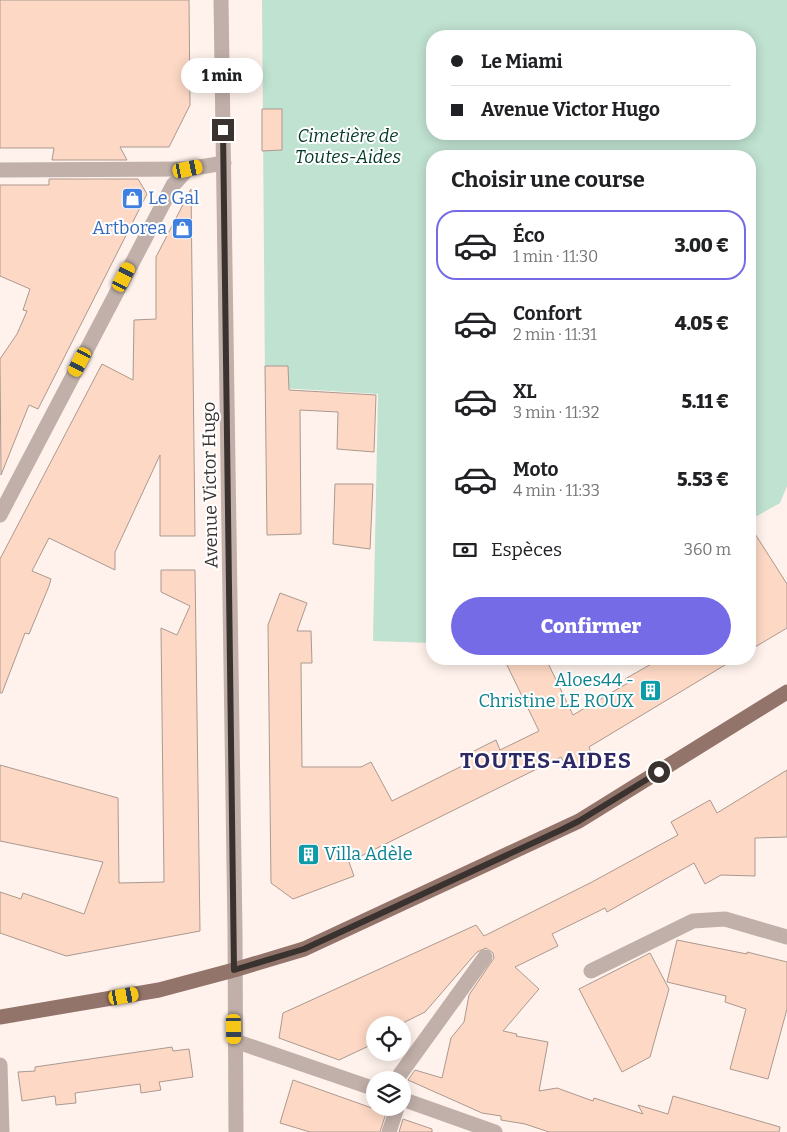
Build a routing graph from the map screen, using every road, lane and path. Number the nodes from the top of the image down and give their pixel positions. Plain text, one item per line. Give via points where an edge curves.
1 (221, 0) edge
2 (224, 163) junction
3 (188, 169) junction
4 (0, 170) edge
5 (0, 515) edge
6 (787, 692) edge
7 (787, 937) edge
8 (485, 957) dead end
9 (234, 970) junction
10 (591, 971) dead end
11 (0, 1017) edge
12 (235, 1041) junction
13 (0, 1065) edge
14 (403, 1071) edge
15 (366, 1087) edge
16 (411, 1102) edge
17 (395, 1116) edge
18 (2, 1132) edge
19 (236, 1132) edge
20 (389, 1132) edge
21 (494, 1132) edge

1 - 2 street, Avenue Victor Hugo
2 - 3 street
2 - 9 street, Avenue Victor Hugo
3 - 4 street
3 - 5 street via 173,185 159,209
6 - 9 main road via 579,821 304,949
7 - 10 street via 725,918 693,921
8 - 14 street
9 - 11 main road via 159,990
9 - 12 street, Avenue Victor Hugo
12 - 15 street
12 - 19 street, Avenue Victor Hugo
13 - 18 street
16 - 21 street
17 - 20 street

